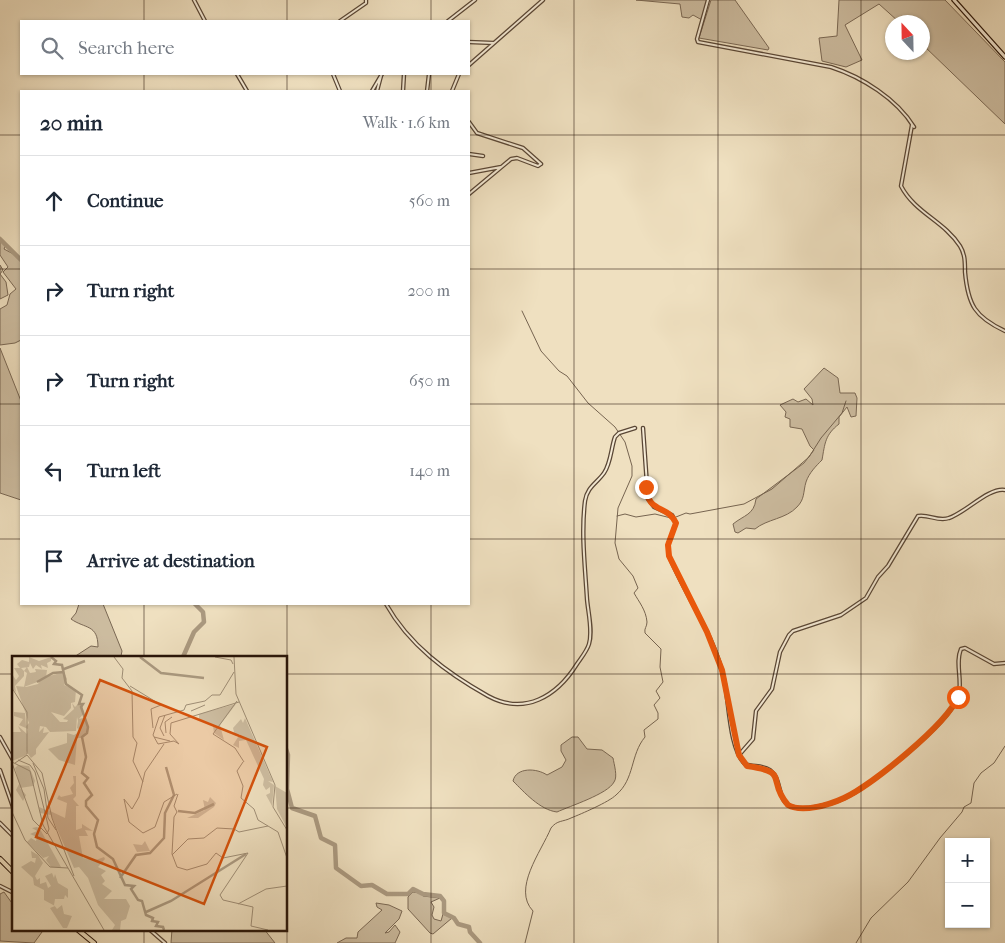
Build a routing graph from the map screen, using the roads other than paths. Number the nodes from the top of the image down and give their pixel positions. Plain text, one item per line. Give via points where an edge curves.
1 (194, 0) edge
2 (366, 0) edge
3 (475, 0) edge
4 (543, 0) edge
5 (708, 0) edge
6 (954, 0) edge
7 (204, 20) edge
8 (341, 20) edge
9 (449, 20) edge
10 (470, 42) edge
11 (495, 43) junction
12 (1005, 57) edge
13 (470, 64) edge
14 (238, 75) edge
15 (333, 75) edge
16 (381, 75) edge
17 (382, 75) edge
18 (404, 75) edge
19 (429, 75) edge
20 (459, 75) edge
21 (245, 90) edge
22 (340, 90) edge
23 (373, 90) edge
24 (377, 90) edge
25 (403, 90) edge
26 (426, 90) edge
27 (452, 90) edge
28 (912, 123) junction
29 (470, 124) edge
30 (914, 126) dead end
31 (473, 128) joint
32 (470, 154) edge
33 (483, 156) dead end
34 (502, 167) junction
35 (470, 173) edge
36 (470, 193) edge
37 (1005, 332) edge
38 (635, 428) dead end
39 (643, 428) dead end
40 (1005, 490) edge
41 (387, 605) edge
42 (1005, 663) edge
43 (0, 737) edge
44 (739, 755) junction
45 (12, 758) edge
46 (0, 770) edge
47 (12, 806) edge
48 (0, 823) edge
49 (12, 835) edge
50 (0, 859) edge
51 (12, 871) edge
52 (0, 886) edge
53 (12, 891) edge
54 (78, 930) edge
55 (150, 930) edge
56 (94, 943) edge
57 (165, 943) edge

1 - 7 street
2 - 8 street
3 - 9 street
4 - 11 street
5 - 28 street via 698,42 843,71 882,94
6 - 12 main road
10 - 11 street
11 - 13 street
14 - 21 street
15 - 22 street
16 - 23 street
17 - 24 street
18 - 25 street
19 - 26 street
20 - 27 street
28 - 30 street
28 - 37 street via 901,186 913,204 945,228 961,247 972,307 986,321
29 - 31 street
31 - 34 street via 479,135 523,148 541,164 535,166 517,158
32 - 33 street
34 - 35 street
34 - 36 street
38 - 41 street via 615,437 605,471 586,497 583,548 589,644 574,670 548,695 518,704 491,697 449,672 406,635
39 - 44 street via 648,499 654,507 671,514 676,523 668,545 669,556 722,670
40 - 44 street via 1000,489 949,518 940,520 918,516 866,598 835,618 791,632 781,648 772,688 756,711 753,739
42 - 44 street via 994,664 965,648 961,649 960,691 946,716 918,744 880,774 839,800 800,809 790,806 782,797 776,777 770,770 747,766
43 - 45 street
46 - 47 street
48 - 49 street
50 - 51 highway
52 - 53 street
54 - 56 highway
55 - 57 street

